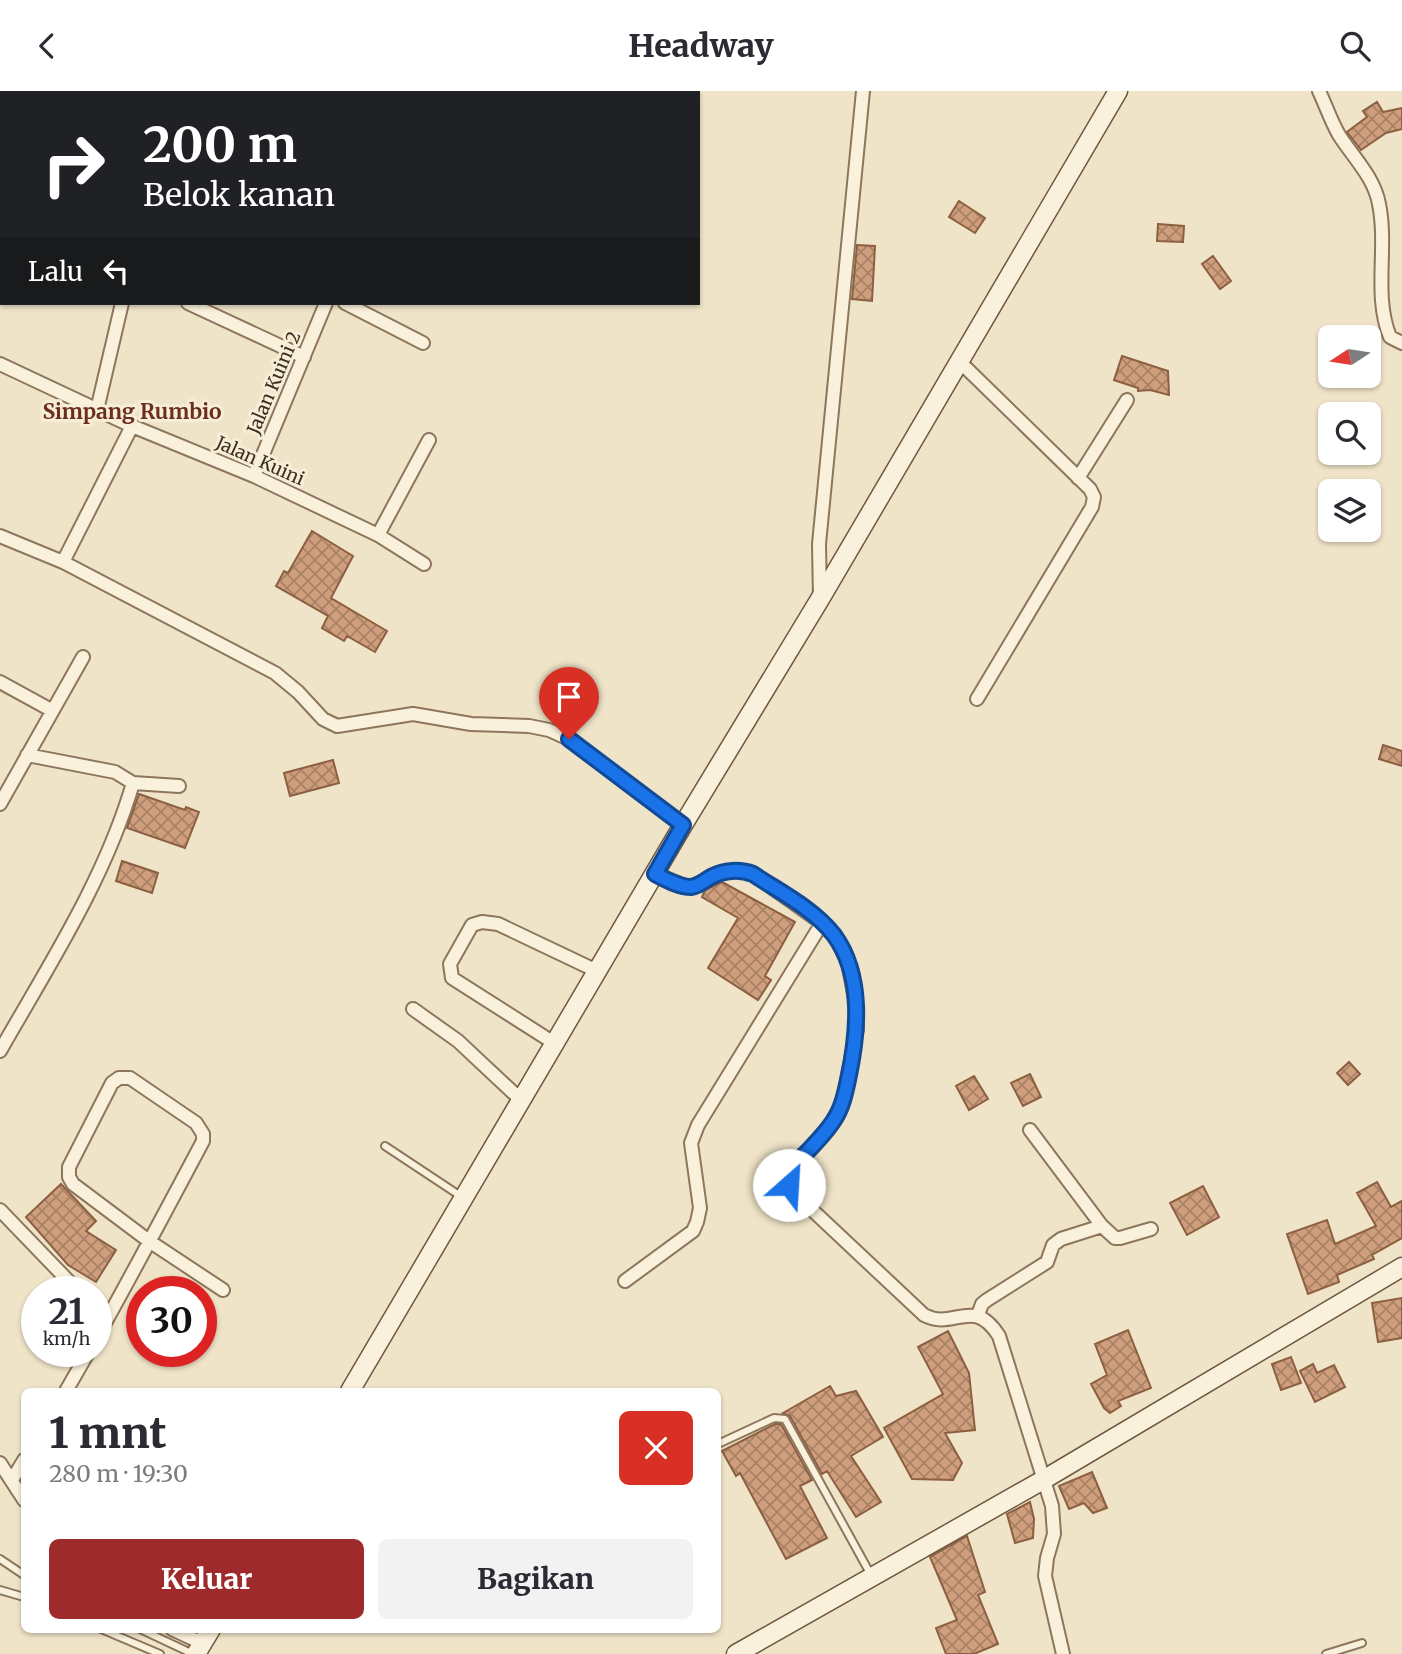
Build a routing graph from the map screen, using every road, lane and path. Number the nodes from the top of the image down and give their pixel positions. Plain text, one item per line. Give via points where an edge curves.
1 (863, 91) edge
2 (1118, 91) edge
3 (1320, 91) edge
4 (122, 305) edge
5 (192, 305) edge
6 (325, 305) edge
7 (349, 305) edge
8 (423, 343) dead end
9 (1402, 343) edge
10 (304, 357) junction
11 (959, 361) junction
12 (0, 364) edge
13 (1127, 400) dead end
14 (97, 409) junction
15 (132, 426) junction
16 (429, 440) dead end
17 (254, 476) junction
18 (1078, 478) junction
19 (0, 535) edge
20 (377, 535) junction
21 (63, 562) junction
22 (424, 563) dead end
23 (820, 599) junction
24 (83, 657) dead end
25 (0, 682) edge
26 (977, 699) dead end
27 (51, 710) junction
28 (27, 755) junction
29 (132, 783) junction
30 (179, 786) dead end
31 (0, 804) edge
32 (683, 825) junction
33 (655, 874) junction
34 (822, 923) junction
35 (599, 972) junction
36 (413, 1009) dead end
37 (554, 1043) junction
38 (0, 1051) edge
39 (521, 1100) junction
40 (1030, 1129) dead end
41 (385, 1146) dead end
42 (463, 1198) junction
43 (0, 1210) edge
44 (1102, 1226) junction
45 (1151, 1229) dead end
46 (149, 1241) junction
47 (1402, 1267) edge
48 (64, 1276) edge
49 (625, 1281) dead end
50 (223, 1290) dead end
51 (112, 1310) edge
52 (978, 1315) junction
53 (80, 1367) edge
54 (68, 1388) edge
55 (352, 1388) edge
56 (721, 1443) edge
57 (0, 1464) edge
58 (21, 1465) edge
59 (12, 1480) junction
60 (1043, 1480) junction
61 (21, 1495) edge
62 (0, 1559) edge
63 (21, 1573) edge
64 (872, 1577) junction
65 (0, 1590) edge
66 (21, 1596) edge
67 (110, 1633) edge
68 (155, 1633) edge
69 (179, 1633) edge
70 (1362, 1643) dead end
71 (201, 1645) edge
72 (160, 1654) edge
73 (736, 1654) edge
74 (1063, 1654) edge
75 (1326, 1654) edge

1 - 23 street via 819,544
2 - 11 street
3 - 9 street via 1338,133 1367,174 1379,203 1386,327 1390,337
4 - 14 street
5 - 10 street
6 - 10 street, Jalan Kuini 2
7 - 8 street
10 - 17 street, Jalan Kuini 2
11 - 18 street
11 - 23 street
12 - 14 street, Jalan Kuini
13 - 18 street
14 - 15 street, Jalan Kuini
15 - 17 street, Jalan Kuini
15 - 21 street
16 - 20 street
17 - 20 street, Jalan Kuini
18 - 26 street via 1094,497 1092,507
19 - 21 street
20 - 22 street, Jalan Kuini
21 - 32 street via 275,673 329,724 413,714 549,730 569,739
23 - 32 street
24 - 27 street
25 - 27 street
27 - 28 street
28 - 29 street via 116,772
28 - 31 street
29 - 30 street
29 - 38 street via 98,878
32 - 33 street
33 - 34 street via 693,887 713,875 744,871
33 - 35 street
34 - 49 street via 698,1125 691,1143 700,1208 692,1231
34 - 52 street via 835,936 848,962 857,1010 856,1044 840,1110 788,1172 789,1185 924,1315 938,1319
35 - 37 street
35 - 37 street via 498,924 472,925 450,964 452,978
36 - 39 street via 443,1028
37 - 39 street
39 - 42 street
40 - 44 street
41 - 42 lane
42 - 55 street
43 - 48 street
44 - 45 street via 1120,1238
44 - 52 street via 1057,1242 1046,1262 987,1300
46 - 46 street via 69,1177 69,1167 112,1083 120,1078 130,1079 196,1123 203,1134
46 - 50 street
46 - 51 street
47 - 60 street
52 - 60 street via 986,1318 999,1336
53 - 54 street
56 - 64 lane via 774,1418 785,1419
57 - 59 street
58 - 59 street
59 - 61 street
60 - 64 street
60 - 74 street via 1054,1520 1045,1576
62 - 63 lane
64 - 73 street
65 - 66 lane
67 - 72 lane
68 - 71 lane
69 - 71 street
70 - 75 lane

